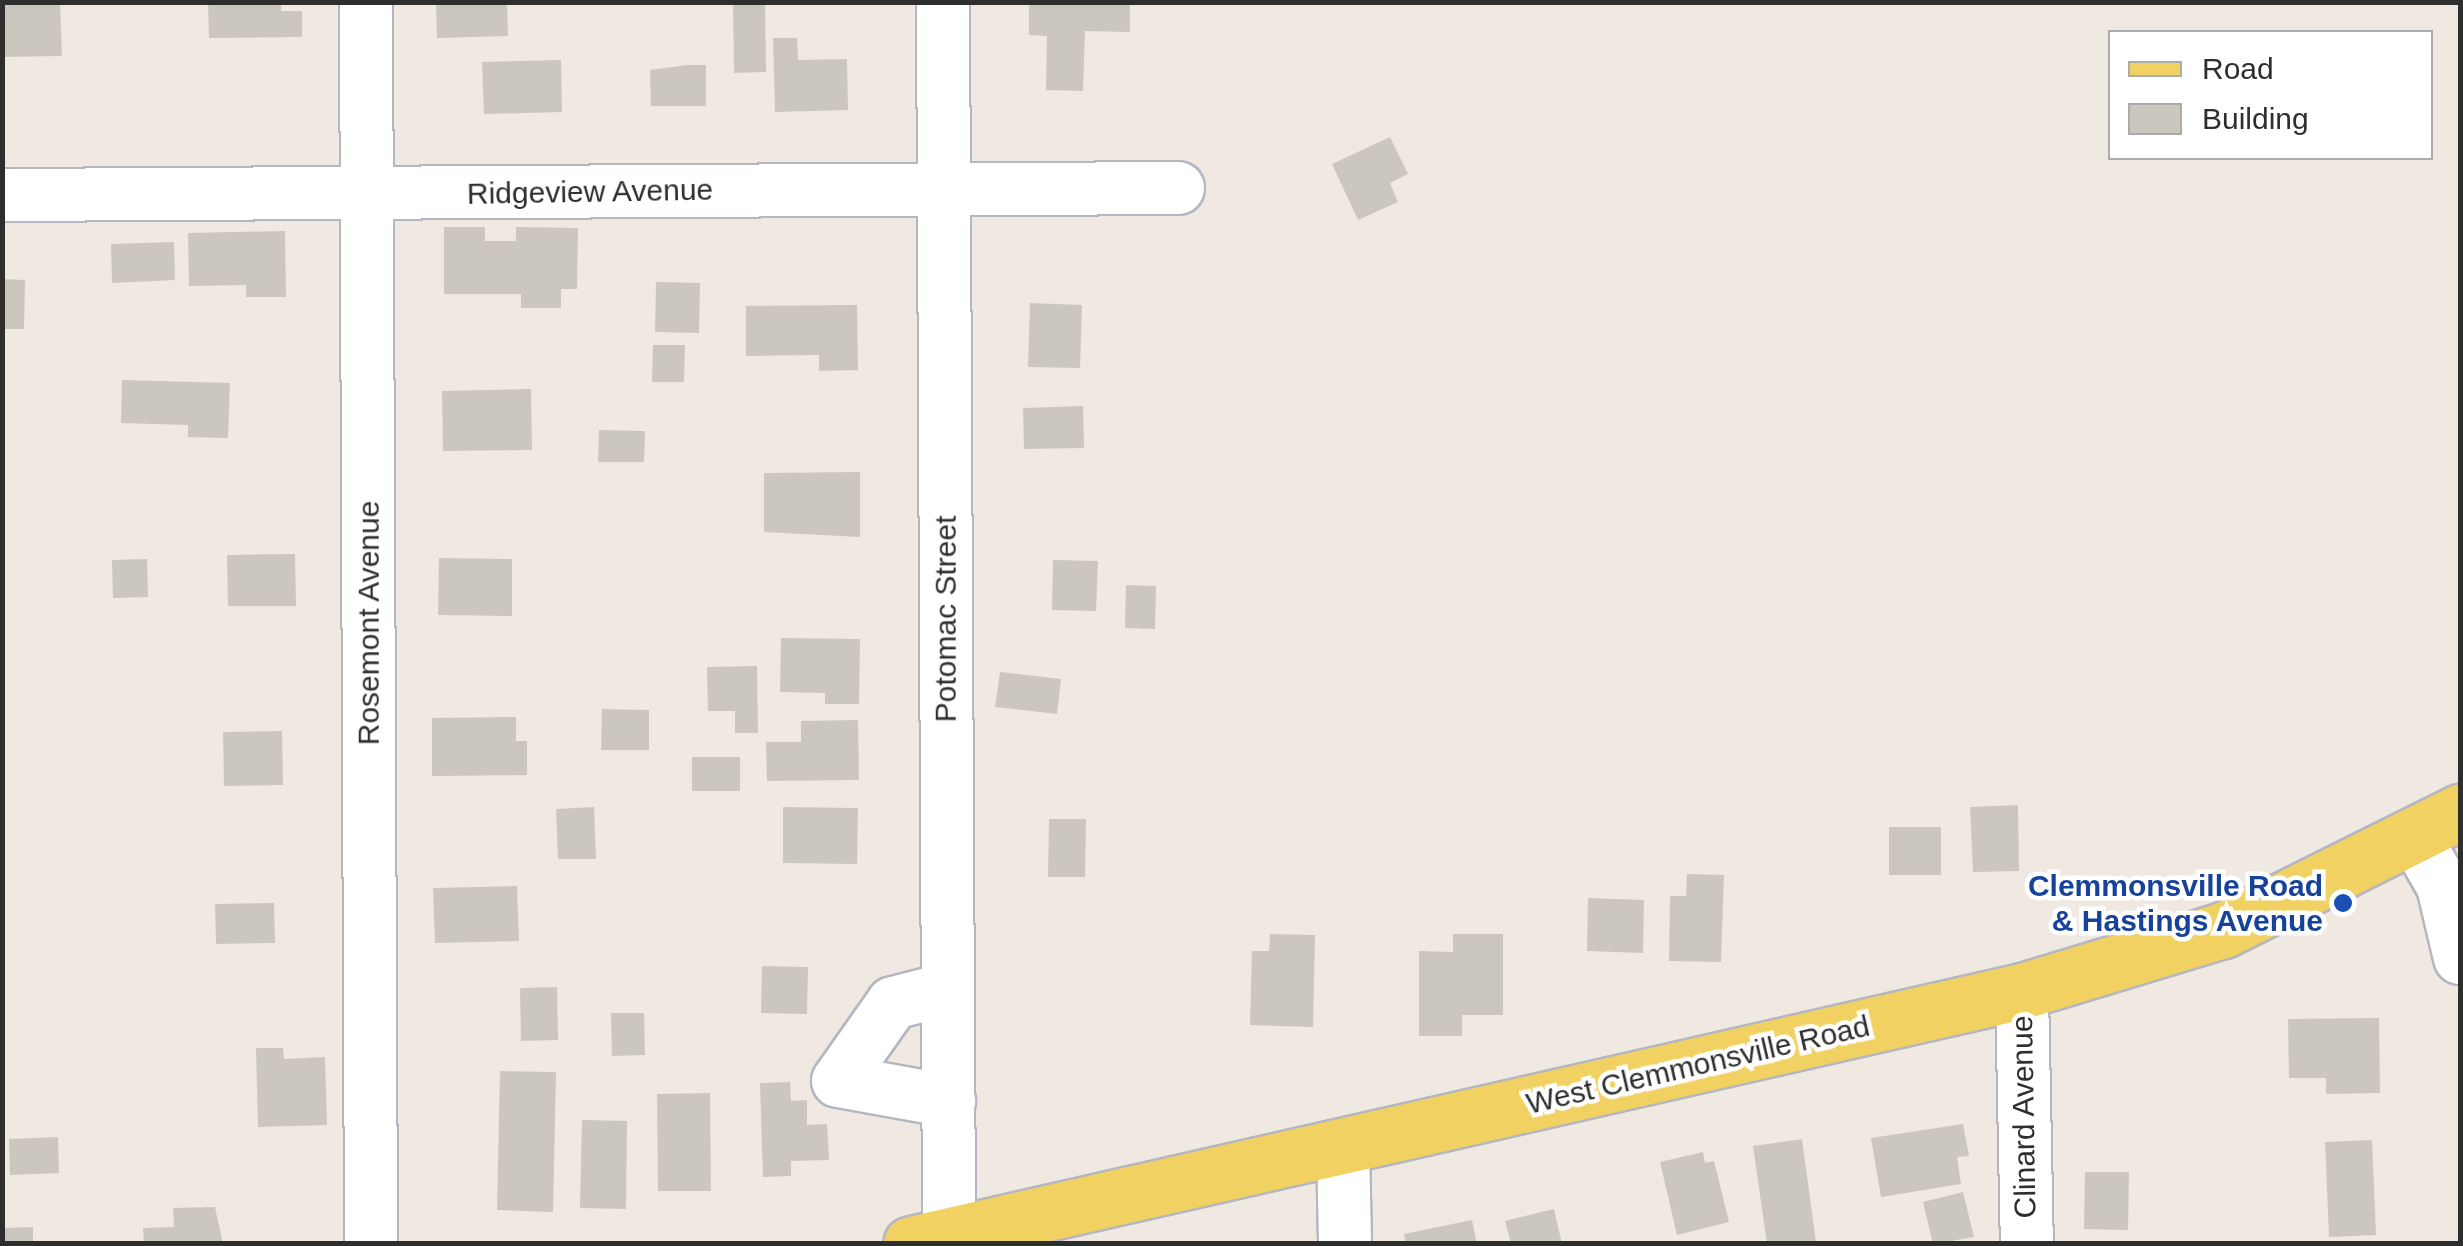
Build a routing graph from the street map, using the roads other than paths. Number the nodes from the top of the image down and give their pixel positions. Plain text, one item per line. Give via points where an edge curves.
1 (366, 2) edge
2 (942, 2) edge
3 (943, 185) junction
4 (1178, 188) dead end
5 (2, 195) edge
6 (367, 196) junction
7 (2438, 825) edge
8 (2460, 958) edge
9 (948, 989) junction
10 (2022, 990) junction
11 (949, 1101) junction
12 (1342, 1147) junction
13 (930, 1240) edge
14 (371, 1244) edge
15 (1345, 1244) edge
16 (2026, 1244) edge

1 - 6 street, Rosemont Avenue
2 - 3 street, Potomac Street
3 - 4 street, Ridgeview Avenue
3 - 6 street, Ridgeview Avenue
3 - 9 street, Potomac Street
5 - 6 street, Ridgeview Avenue
6 - 14 street, Rosemont Avenue
7 - 8 street via 2442,886
7 - 10 main road, West Clemmonsville Road via 2224,930
9 - 11 street, Potomac Street
9 - 11 street via 893,1002 838,1082
10 - 12 main road, West Clemmonsville Road
10 - 16 street, Clinard Avenue
11 - 13 street, Potomac Street
12 - 13 main road, West Clemmonsville Road
12 - 15 street

